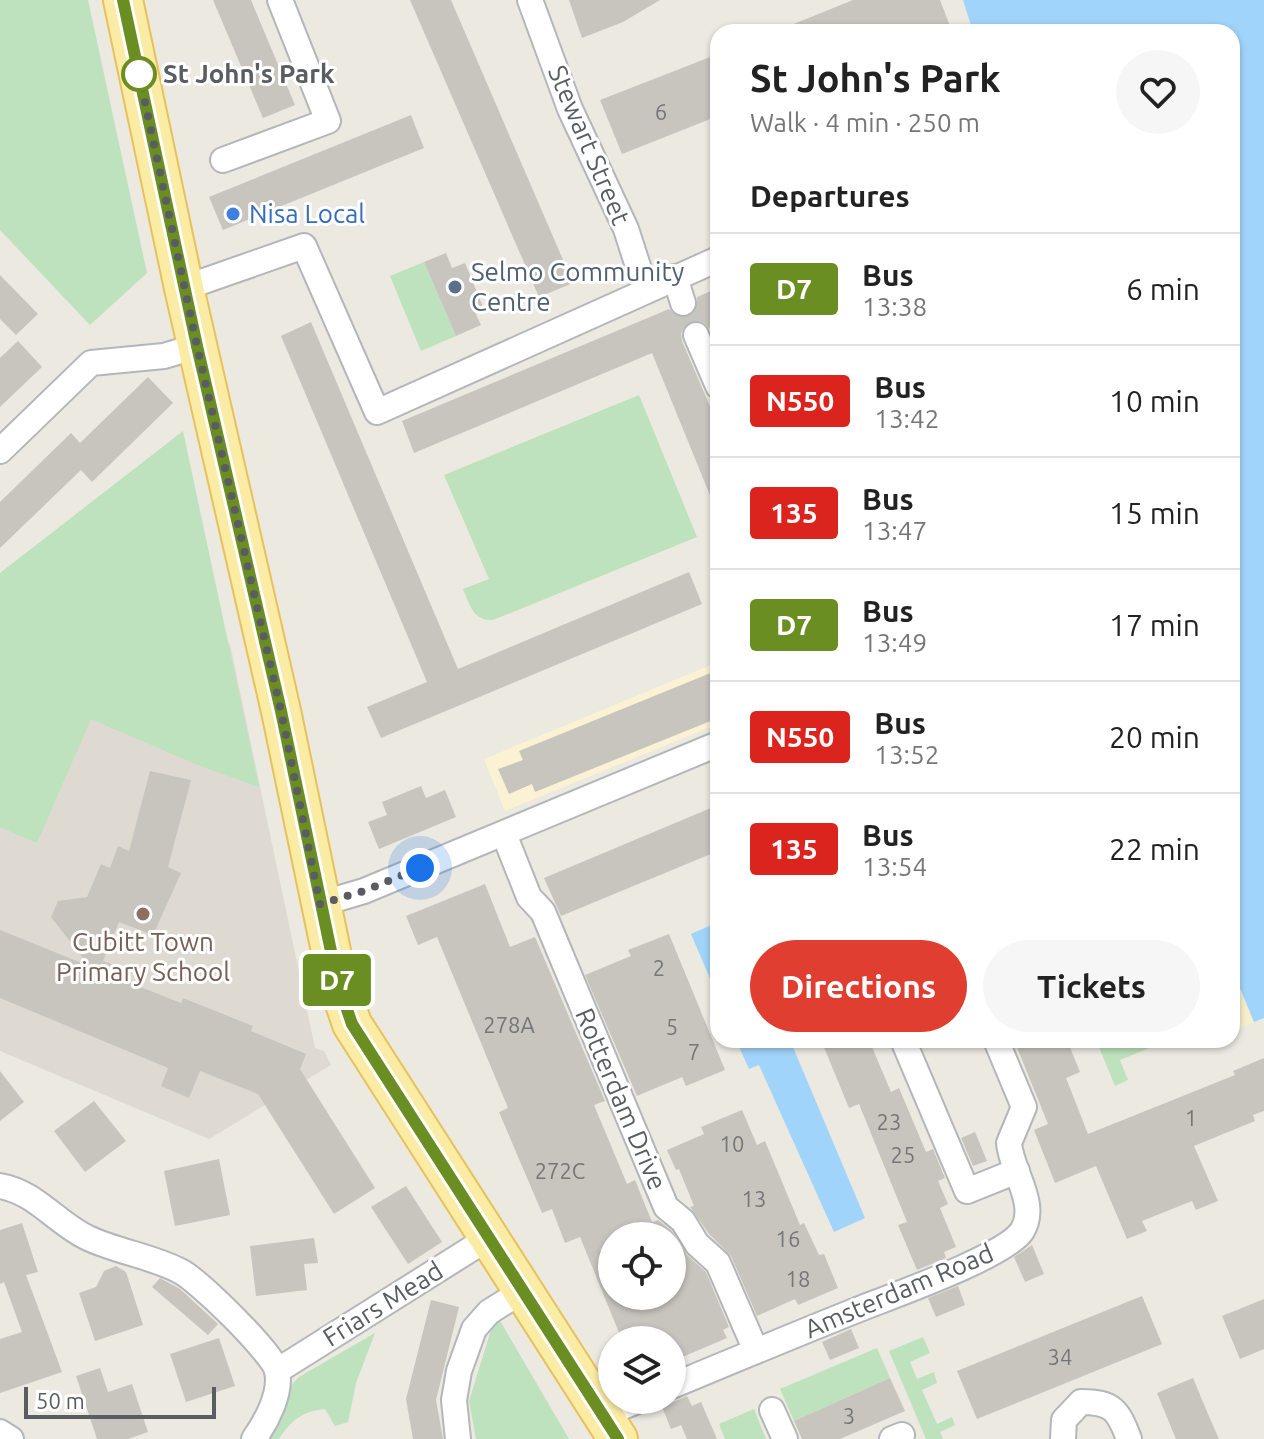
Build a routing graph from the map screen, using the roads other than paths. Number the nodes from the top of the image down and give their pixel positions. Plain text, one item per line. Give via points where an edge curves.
1 (123, 0) edge
2 (280, 0) edge
3 (530, 0) edge
4 (223, 160) dead end
5 (710, 262) edge
6 (675, 277) junction
7 (184, 288) junction
8 (646, 291) junction
9 (683, 303) tunnel mouth
10 (696, 335) tunnel mouth
11 (197, 346) junction
12 (710, 367) edge
13 (0, 451) edge
14 (710, 747) edge
15 (504, 834) junction
16 (320, 904) junction
17 (906, 1048) edge
18 (999, 1048) edge
19 (1017, 1171) junction
20 (0, 1186) edge
21 (490, 1237) junction
22 (524, 1290) junction
23 (756, 1351) junction
24 (277, 1371) junction
25 (686, 1380) edge
26 (772, 1410) dead end
27 (611, 1427) edge
28 (0, 1432) edge
29 (11, 1439) edge
30 (254, 1439) edge
31 (458, 1439) edge
32 (785, 1439) edge
33 (1063, 1439) edge
34 (1129, 1439) edge

1 - 7 main road
2 - 4 street via 328,121
3 - 8 street, Stewart Street via 570,109 626,229
5 - 6 street
6 - 8 street
6 - 9 street
7 - 8 street via 304,246 377,412
7 - 11 main road
10 - 12 street
11 - 13 street via 164,356 91,363
11 - 16 main road
14 - 15 street
15 - 16 street
15 - 23 street, Rotterdam Drive via 529,897 543,912 666,1207 718,1263
16 - 21 main road via 352,1024
17 - 19 street via 967,1191
18 - 19 street, Amsterdam Road via 1024,1107 1009,1143
19 - 23 street, Amsterdam Road via 1027,1213 1011,1243
20 - 24 street via 31,1197 85,1237 184,1273 269,1356
21 - 22 main road
21 - 24 street, Friars Mead
22 - 27 main road
22 - 31 street via 489,1312 470,1338 454,1400
23 - 25 street, Amsterdam Road
24 - 30 street via 270,1411
26 - 32 street
28 - 29 street
33 - 34 street via 1064,1420 1081,1402 1113,1409

